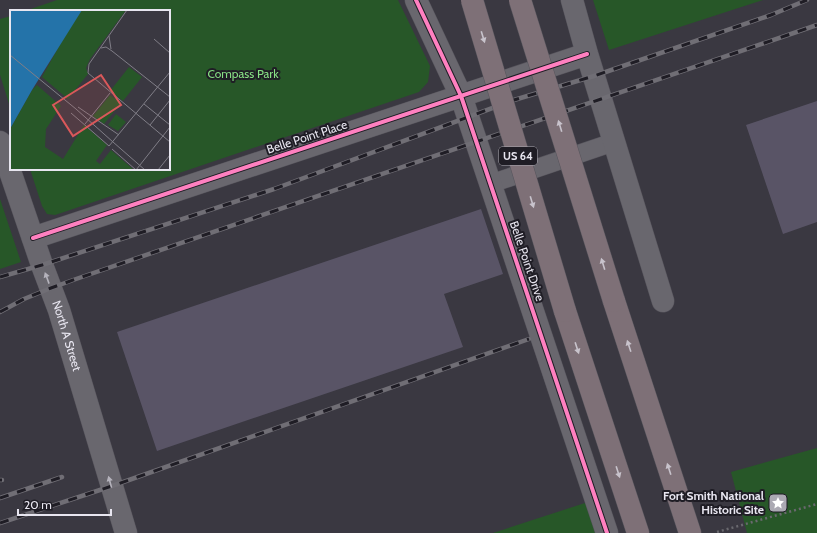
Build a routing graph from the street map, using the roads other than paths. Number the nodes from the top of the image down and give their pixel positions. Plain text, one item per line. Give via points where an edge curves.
1 (416, 0) edge
2 (472, 0) edge
3 (520, 0) edge
4 (572, 0) edge
5 (587, 54) junction
6 (461, 96) junction
7 (0, 142) edge
8 (614, 142) junction
9 (490, 184) junction
10 (33, 238) junction
11 (663, 301) dead end
12 (126, 533) edge
13 (607, 533) edge
14 (638, 533) edge
15 (690, 533) edge

1 - 6 street, Belle Point Drive
2 -> 14 highway, US 64, bridge via 565,311
15 -> 3 highway, bridge
4 - 5 street
5 - 6 street, Belle Point Place
5 - 8 street
6 - 9 street, Belle Point Drive
6 - 10 street, Belle Point Place
7 - 10 street, North A Street
8 - 9 lane
8 - 11 street
9 - 13 street, Belle Point Drive
12 -> 10 street, North A Street via 59,310

